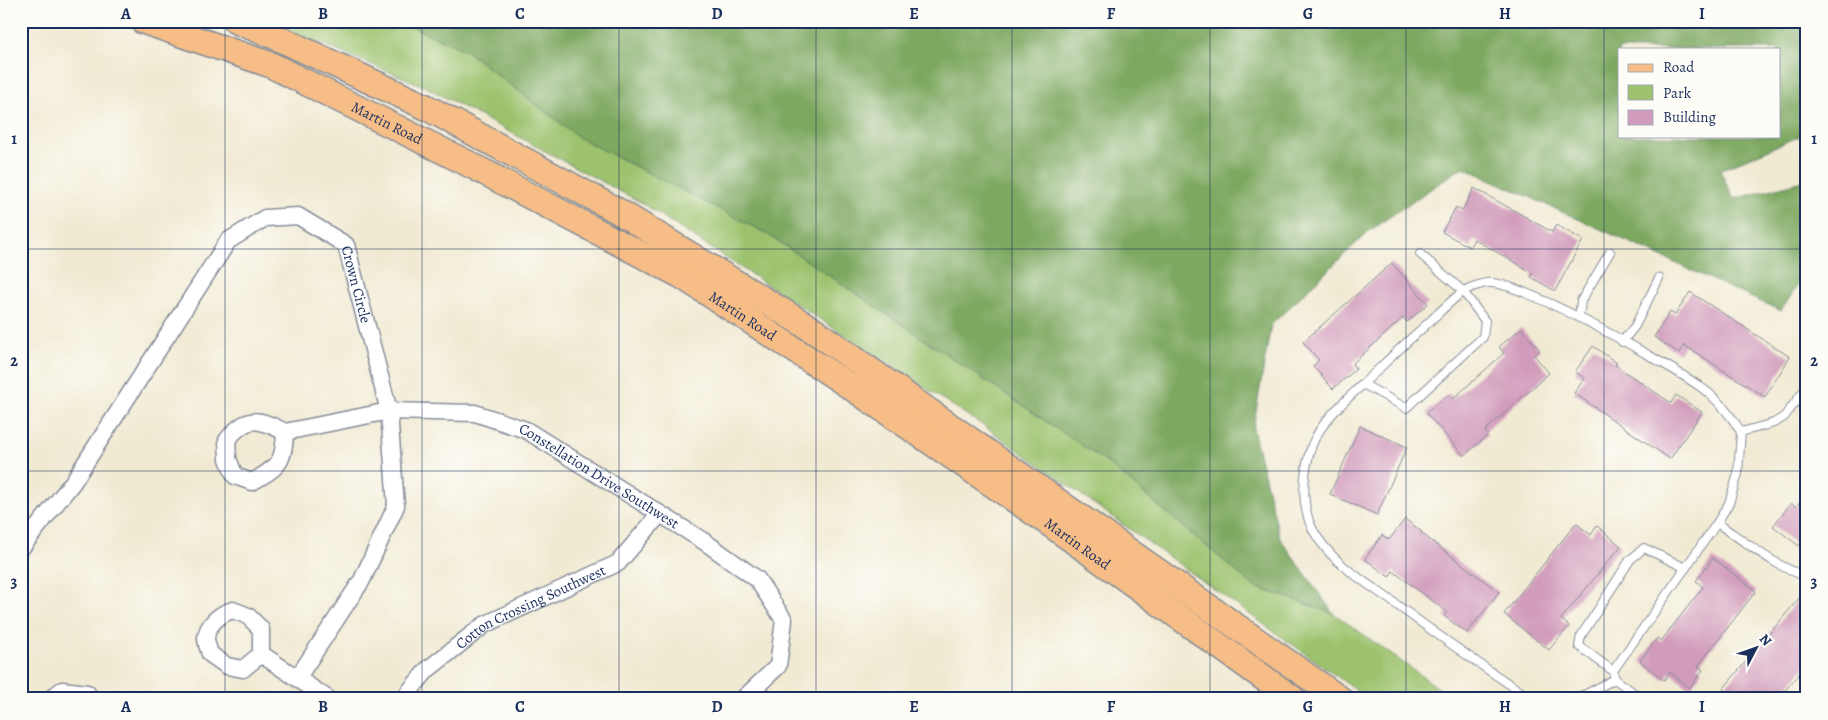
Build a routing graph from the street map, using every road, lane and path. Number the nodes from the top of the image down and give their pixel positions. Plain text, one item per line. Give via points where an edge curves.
1 (143, 21) edge
2 (236, 21) edge
3 (1610, 252) dead end
4 (1420, 254) dead end
5 (1659, 278) dead end
6 (1462, 291) junction
7 (1578, 318) junction
8 (1622, 342) junction
9 (1363, 384) junction
10 (1807, 387) edge
11 (389, 412) junction
12 (285, 432) dead end
13 (1741, 432) junction
14 (659, 515) junction
15 (1717, 523) junction
16 (21, 548) edge
17 (1686, 568) junction
18 (1807, 576) edge
19 (261, 654) dead end
20 (1614, 675) junction
21 (298, 677) junction
22 (50, 699) edge
23 (91, 699) edge
24 (328, 699) edge
25 (403, 699) edge
26 (743, 699) edge
27 (1293, 699) edge
28 (1340, 699) edge
29 (1532, 699) edge
30 (1572, 699) edge
31 (1642, 699) edge

1 - 27 main road, Martin Road via 271,65 682,276 1044,519
2 - 28 main road, Martin Road via 426,107 618,210 810,328
3 - 7 lane via 1581,301
4 - 6 lane
5 - 8 lane via 1635,326
6 - 7 lane via 1490,282 1525,292
6 - 9 lane
6 - 9 lane via 1485,321 1483,337 1406,408
7 - 8 lane
8 - 13 lane via 1702,388 1725,407
9 - 29 lane via 1329,418 1313,444 1305,487 1306,509 1313,529 1328,552 1351,574
10 - 13 lane via 1784,417
11 - 12 street, Constellation Drive Southwest
11 - 14 street, Constellation Drive Southwest via 475,413 526,430
11 - 16 street, Crown Circle via 346,244 298,216 265,218 228,241 73,482
11 - 21 street, Crown Circle via 396,506 362,580
13 - 15 lane via 1738,474 1729,503
14 - 25 street, Cotton Crossing Southwest via 618,563 484,625 427,670
14 - 26 street, Constellation Drive Southwest via 705,542 756,579 784,620 778,666
15 - 17 lane
15 - 18 lane via 1792,572
17 - 20 lane
17 - 20 lane via 1644,548 1630,560 1579,641 1579,646
19 - 21 street
20 - 30 lane via 1586,694
20 - 31 lane
21 - 24 street
22 - 23 street via 62,690 87,693

